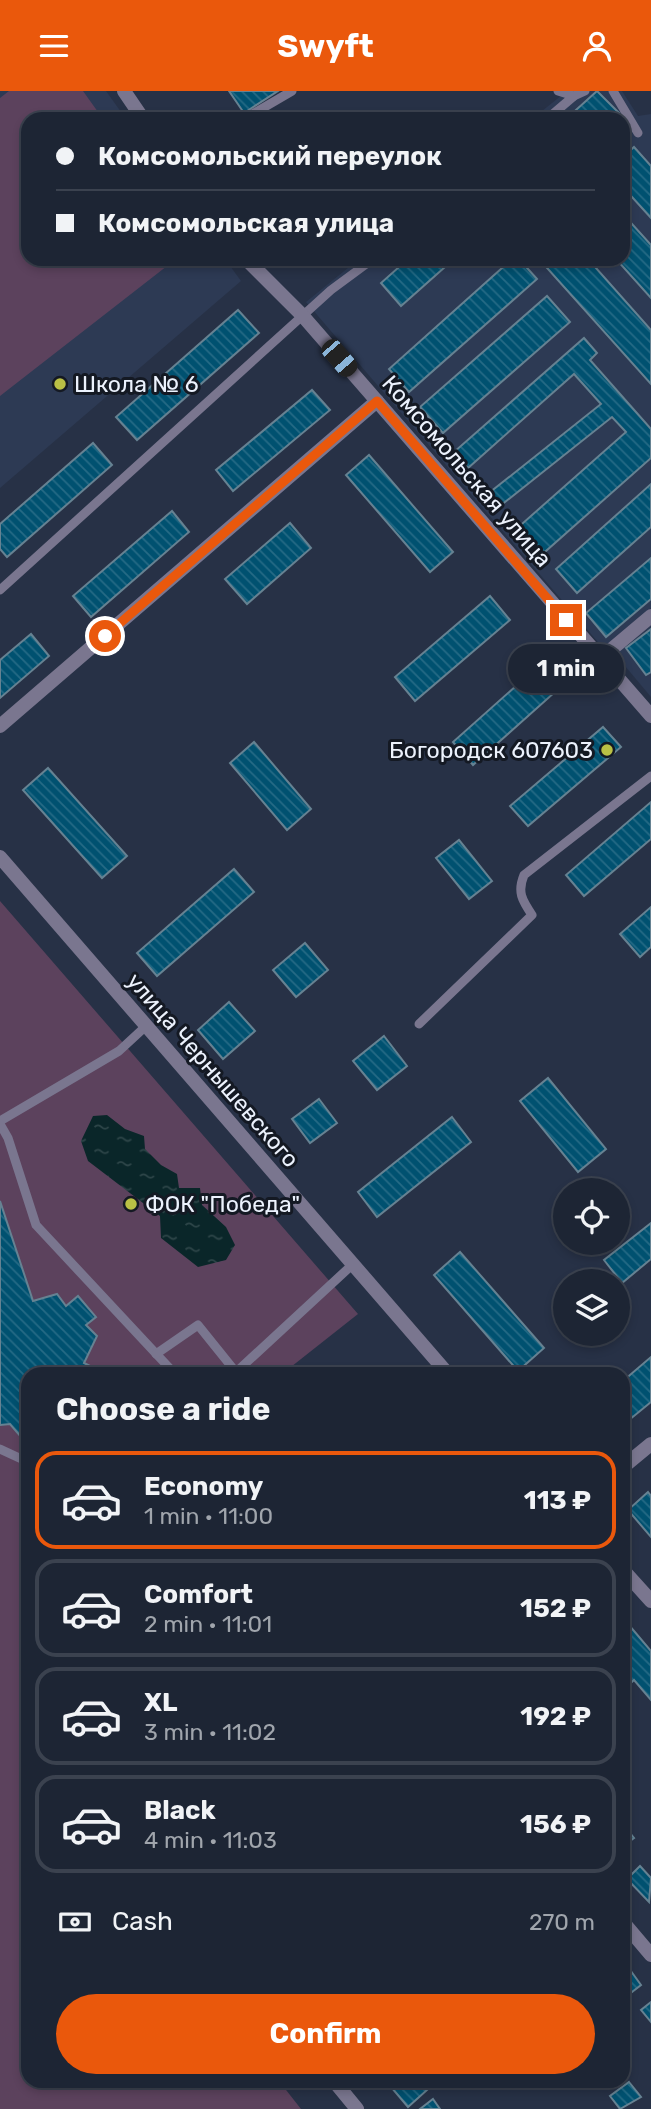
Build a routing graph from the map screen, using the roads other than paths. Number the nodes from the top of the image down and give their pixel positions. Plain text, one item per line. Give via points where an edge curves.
1 (124, 91) edge
2 (292, 91) edge
3 (558, 91) edge
4 (584, 91) edge
5 (613, 91) edge
6 (574, 96) junction
7 (138, 112) edge
8 (256, 112) edge
9 (555, 112) edge
10 (626, 112) edge
11 (630, 120) edge
12 (638, 133) dead end
13 (253, 266) edge
14 (364, 266) edge
15 (302, 315) junction
16 (377, 401) junction
17 (0, 590) edge
18 (651, 616) edge
19 (600, 659) junction
20 (651, 716) edge
21 (0, 726) edge
22 (651, 776) edge
23 (0, 857) edge
24 (419, 1024) dead end
25 (145, 1027) junction
26 (0, 1122) edge
27 (352, 1265) junction
28 (156, 1354) junction
29 (168, 1367) edge
30 (230, 1367) edge
31 (240, 1367) edge
32 (443, 1367) edge
33 (651, 1444) edge
34 (0, 1449) edge
35 (21, 1459) edge
36 (630, 1462) edge
37 (630, 1582) edge
38 (651, 1601) edge
39 (630, 1930) edge
40 (651, 1955) edge
41 (340, 2088) edge
42 (357, 2109) edge

1 - 7 street
2 - 8 lane
3 - 6 lane
4 - 6 lane
5 - 10 lane
6 - 9 lane
11 - 12 lane
13 - 15 street, Комсомольская улица
14 - 15 lane
15 - 16 street, Комсомольская улица
15 - 17 lane
16 - 19 street, Комсомольская улица
16 - 21 street
18 - 19 street
19 - 20 street, Комсомольская улица
22 - 24 lane via 524,875 519,886 532,915
23 - 25 street, улица Чернышевского
25 - 26 lane via 119,1051
25 - 27 street, улица Чернышевского
26 - 28 lane via 36,1225
27 - 31 lane
27 - 32 street, улица Чернышевского
28 - 29 lane
28 - 30 lane via 198,1325
33 - 36 street
34 - 35 lane
37 - 38 street
39 - 40 street
41 - 42 street

